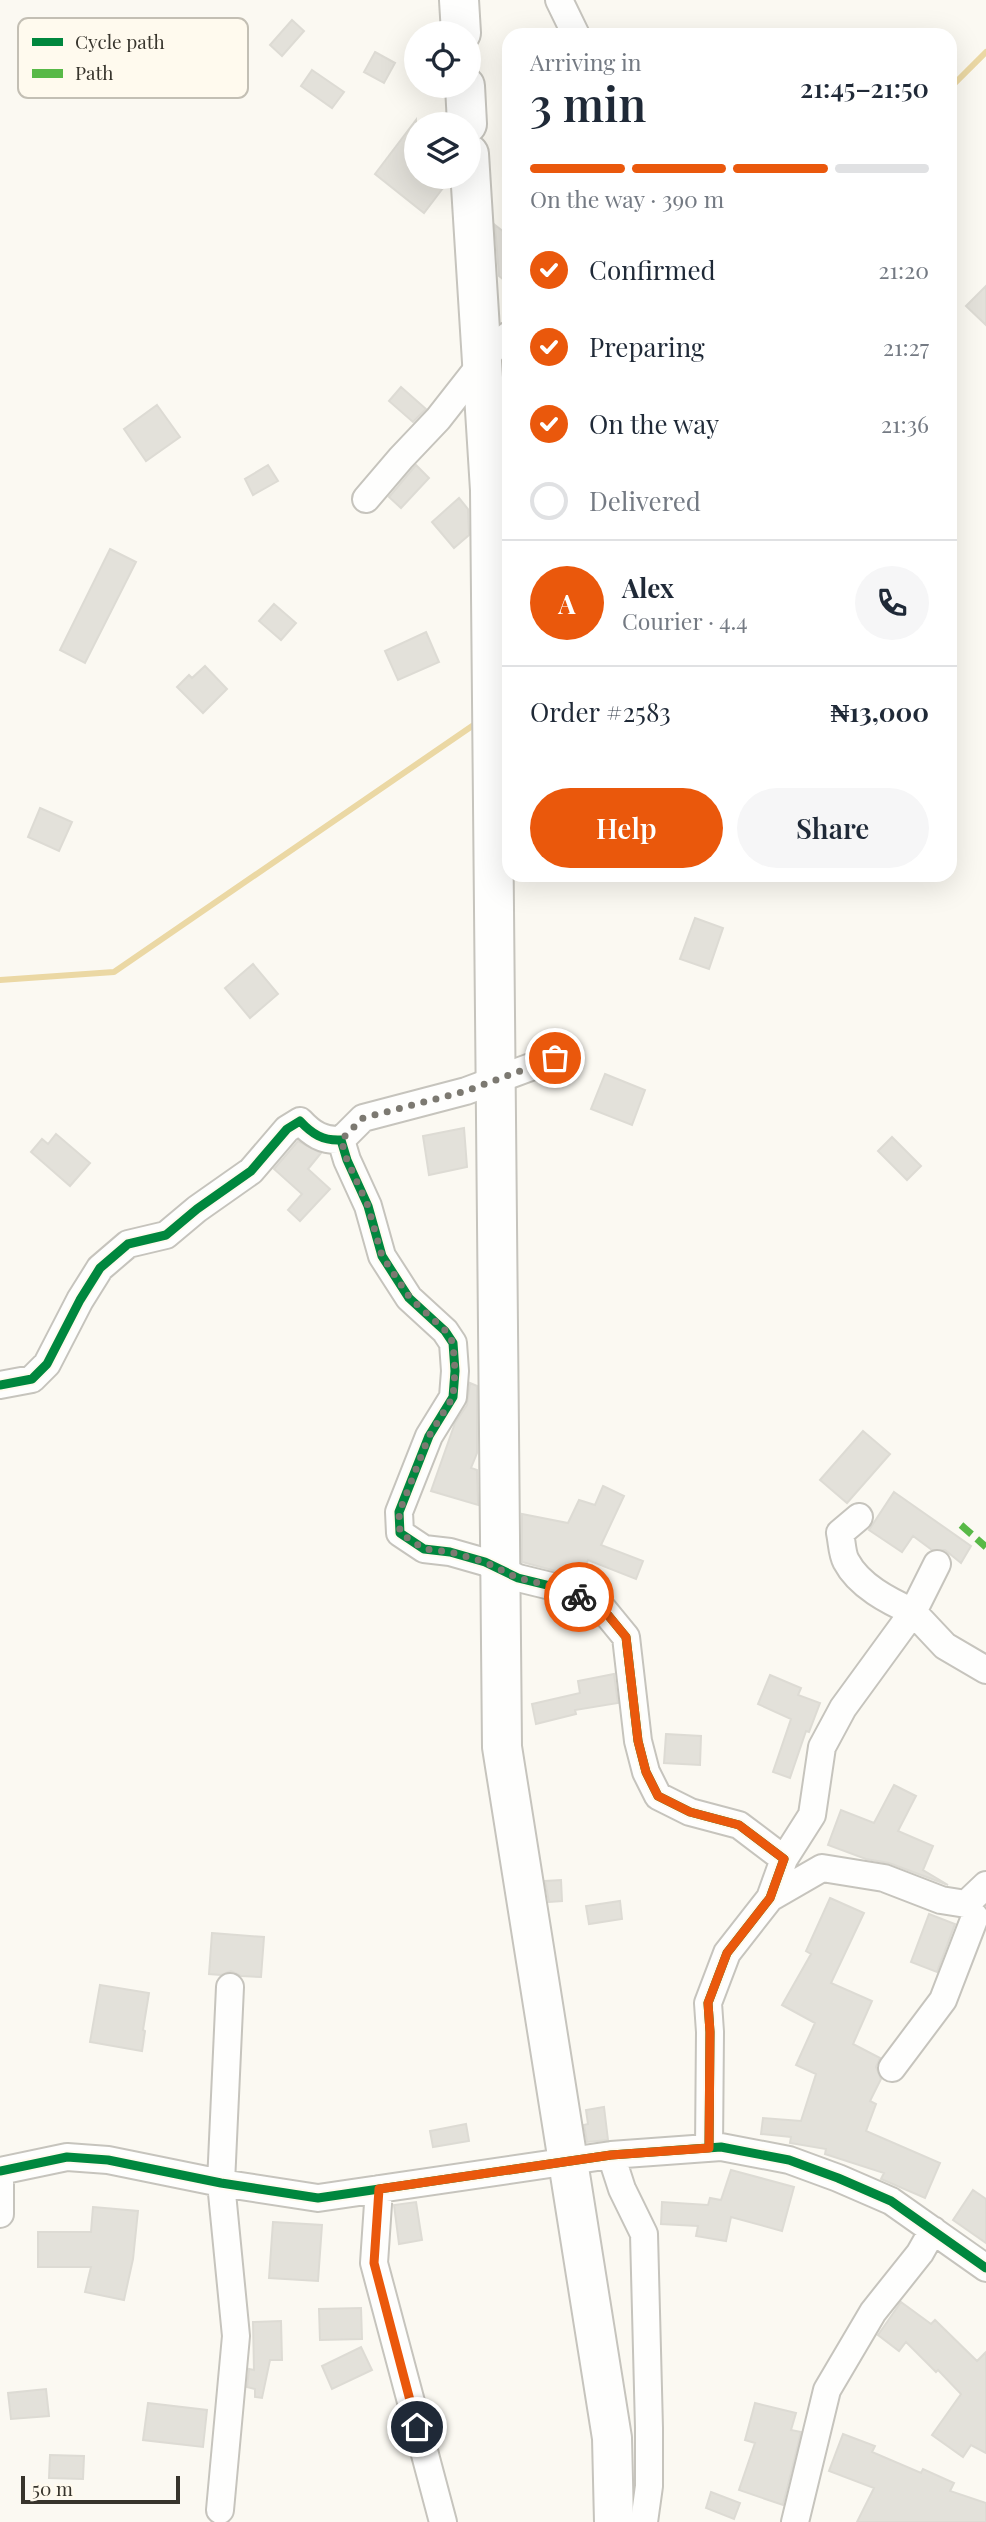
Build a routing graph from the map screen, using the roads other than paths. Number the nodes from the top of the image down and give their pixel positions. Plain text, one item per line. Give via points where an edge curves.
1 (459, 0) edge
2 (559, 0) edge
3 (460, 21) edge
4 (573, 28) edge
5 (471, 189) edge
6 (502, 340) edge
7 (366, 499) dead end
8 (555, 1058) dead end
9 (341, 1140) junction
10 (0, 1385) edge
11 (859, 1517) dead end
12 (937, 1564) dead end
13 (913, 1612) junction
14 (986, 1670) edge
15 (784, 1859) junction
16 (986, 1885) edge
17 (770, 1898) junction
18 (976, 1917) edge
19 (230, 1987) dead end
20 (892, 2068) dead end
21 (709, 2148) junction
22 (611, 2155) junction
23 (0, 2171) edge
24 (0, 2179) edge
25 (220, 2183) junction
26 (379, 2189) junction
27 (0, 2214) edge
28 (933, 2231) junction
29 (986, 2268) edge
30 (220, 2510) dead end
31 (443, 2522) edge
32 (614, 2522) edge
33 (644, 2522) edge
34 (795, 2522) edge

1 - 3 highway
2 - 4 street
5 - 32 highway via 490,491 502,1747 612,2438
6 - 7 street
8 - 9 street via 466,1091 363,1118
9 - 10 street via 320,1138 300,1121 287,1129 251,1171 166,1235 128,1244 100,1268 47,1364 32,1379
9 - 15 street via 382,1256 410,1298 453,1343 453,1397 429,1436 399,1513 400,1533 424,1549 485,1562 518,1578 563,1589 603,1609 626,1637 638,1741 658,1796 690,1812 739,1825
11 - 13 street via 841,1534 845,1560 862,1581
12 - 13 street
13 - 14 street via 945,1646
13 - 15 street via 843,1708 822,1748 812,1815
15 - 17 street
16 - 18 street
17 - 18 street via 822,1868 884,1878
17 - 21 street via 727,1953 708,2003
18 - 20 street via 943,2000
19 - 25 street
21 - 22 street
21 - 28 street via 789,2160 838,2178 891,2202
22 - 26 street
22 - 33 street via 621,2189 644,2234 649,2486
23 - 25 street via 67,2157 108,2160
24 - 27 street
25 - 26 street via 318,2198
25 - 30 street via 236,2336
26 - 31 street via 374,2263
28 - 29 street
28 - 34 street via 873,2312 827,2390

